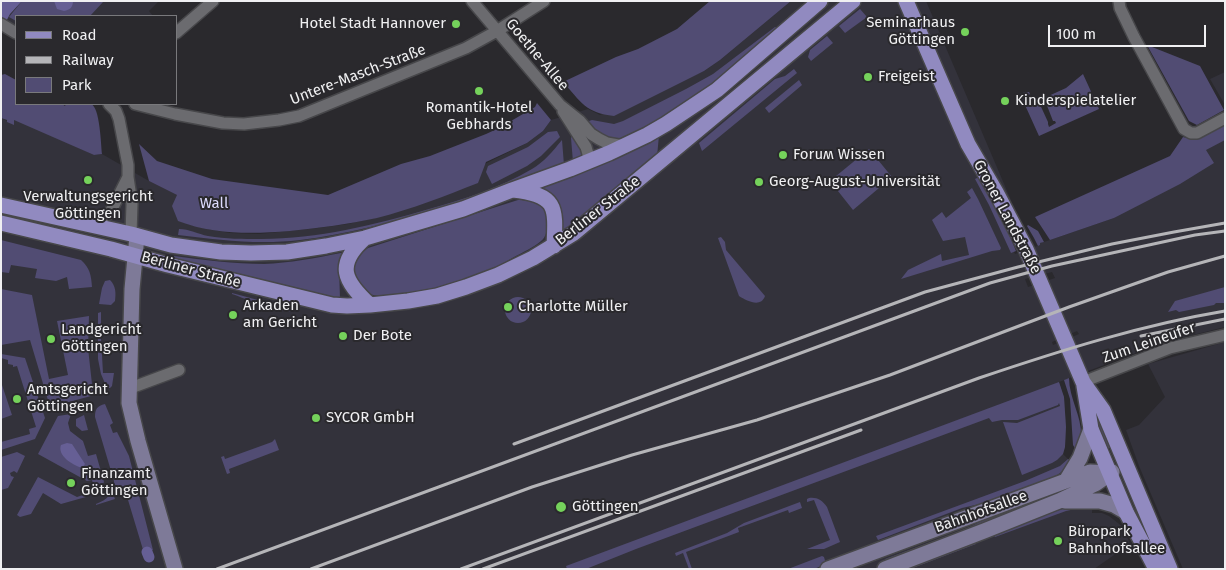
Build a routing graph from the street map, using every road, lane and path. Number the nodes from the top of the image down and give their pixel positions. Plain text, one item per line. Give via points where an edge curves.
1 (213, 1) edge
2 (472, 1) edge
3 (544, 1) edge
4 (820, 1) edge
5 (853, 1) edge
6 (895, 1) edge
7 (906, 1) edge
8 (1119, 1) edge
9 (1, 24) edge
10 (178, 31) edge
11 (497, 31) junction
12 (15, 32) edge
13 (929, 54) junction
14 (140, 105) edge
15 (560, 105) junction
16 (112, 107) edge
17 (1225, 118) edge
18 (624, 146) junction
19 (588, 162) junction
20 (128, 165) junction
21 (128, 177) junction
22 (512, 190) junction
23 (1, 205) edge
24 (1, 223) edge
25 (85, 224) junction
26 (134, 235) junction
27 (365, 238) junction
28 (554, 246) junction
29 (132, 254) junction
30 (370, 305) junction
31 (1225, 335) edge
32 (179, 370) dead end
33 (1083, 382) junction
34 (128, 390) junction
35 (1091, 429) junction
36 (138, 441) junction
37 (1127, 465) junction
38 (1110, 473) junction
39 (1066, 480) junction
40 (1059, 501) junction
41 (1126, 512) junction
42 (856, 564) edge
43 (175, 569) edge
44 (828, 569) edge
45 (885, 569) edge
46 (1156, 569) edge
47 (1170, 569) edge

1 - 10 street
2 - 11 street, Goethe-Allee
3 - 11 street, Untere-Masch-Straße
4 - 18 main road, Berliner Straße via 718,90 666,124
5 - 28 main road, Berliner Straße
6 - 13 main road, Groner Landstraße
7 - 13 main road, Groner Landstraße
8 - 17 street via 1134,38 1186,131 1198,132
9 - 12 street
11 - 14 street, Untere-Masch-Straße via 450,55 300,116 244,124 224,123
11 - 15 street, Goethe-Allee
13 - 33 main road, Groner Landstraße via 968,144 1026,249
15 - 18 street, Goethe-Allee via 598,140
15 - 19 street, Goethe-Allee via 586,147
16 - 20 street via 119,118
18 - 19 main road, Berliner Straße
19 - 22 main road, Berliner Straße
20 - 21 street
20 - 26 street via 139,216
21 - 25 street via 107,215
21 - 26 street
22 - 27 main road, Berliner Straße
22 - 28 main road via 537,194 551,205 555,219
23 - 25 main road, Berliner Straße
24 - 29 main road, Berliner Straße
25 - 26 main road, Berliner Straße
26 - 27 main road, Berliner Straße via 178,246 251,253 295,251
26 - 29 main road
27 - 30 main road via 349,258 347,277
28 - 30 main road, Berliner Straße via 498,276 466,287 437,296
29 - 30 main road, Berliner Straße via 332,305
29 - 34 main road
29 - 36 main road via 124,320 122,392
31 - 33 street, Zum Leineufer via 1170,348
32 - 34 street
33 - 35 main road, Groner Landstraße
33 - 37 main road, Groner Landstraße via 1103,410
34 - 36 main road
35 - 38 main road, Groner Landstraße
35 - 39 main road via 1080,458
36 - 43 main road
37 - 38 main road, Bahnhofsallee
37 - 47 main road, Groner Landstraße
38 - 39 main road, Bahnhofsallee via 1090,472
38 - 40 main road, Bahnhofsallee via 1096,484
38 - 41 main road, Groner Landstraße
39 - 42 main road, Bahnhofsallee
40 - 41 main road via 1100,502
40 - 45 main road, Bahnhofsallee
41 - 46 main road, Groner Landstraße
42 - 44 main road, Bahnhofsallee

